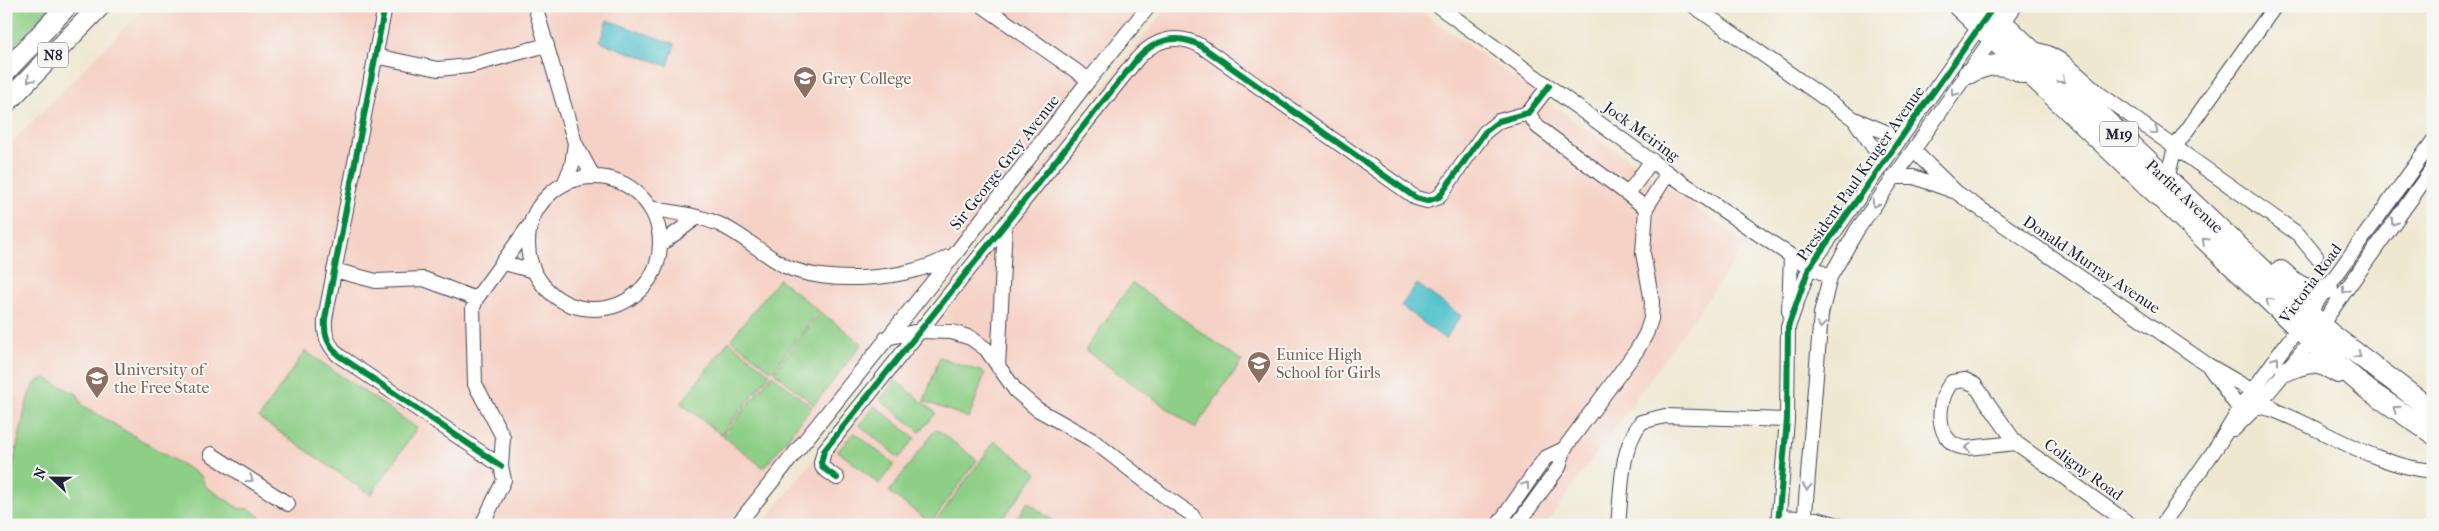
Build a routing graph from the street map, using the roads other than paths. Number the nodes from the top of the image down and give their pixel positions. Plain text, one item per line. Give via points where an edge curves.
1 (100, 6) edge
2 (384, 6) edge
3 (535, 6) edge
4 (983, 6) edge
5 (1149, 6) edge
6 (1438, 6) edge
7 (1694, 6) edge
8 (1958, 6) edge
9 (2015, 6) edge
10 (2275, 6) edge
11 (62, 11) edge
12 (1990, 19) edge
13 (547, 45) junction
14 (2028, 48) junction
15 (375, 56) junction
16 (6, 71) edge
17 (1968, 74) junction
18 (1089, 80) junction
19 (2036, 80) junction
20 (1549, 86) junction
21 (6, 103) edge
22 (1528, 113) junction
23 (1854, 119) junction
24 (1900, 138) junction
25 (2433, 141) edge
26 (575, 143) junction
27 (2175, 147) junction
28 (1914, 151) junction
29 (1652, 160) junction
30 (1884, 163) junction
31 (2433, 168) edge
32 (1668, 172) junction
33 (593, 176) junction
34 (1893, 177) junction
35 (2167, 179) junction
36 (564, 184) junction
37 (1956, 192) junction
38 (2397, 192) junction
39 (1628, 194) junction
40 (2412, 197) junction
41 (2190, 201) junction
42 (651, 208) junction
43 (1646, 208) junction
44 (696, 218) junction
45 (531, 224) junction
46 (1005, 224) junction
47 (661, 244) junction
48 (956, 253) junction
49 (1791, 256) junction
50 (2316, 256) dead end
51 (504, 263) junction
52 (1809, 268) junction
53 (334, 270) junction
54 (534, 271) junction
55 (1830, 277) junction
56 (2328, 289) junction
57 (476, 299) junction
58 (2310, 326) junction
59 (1788, 327) junction
60 (919, 331) junction
61 (886, 338) junction
62 (2208, 365) junction
63 (998, 368) junction
64 (2286, 371) junction
65 (2368, 390) junction
66 (2253, 403) junction
67 (2433, 411) edge
68 (2282, 414) junction
69 (1787, 420) junction
70 (2433, 434) edge
71 (2016, 443) junction
72 (1564, 449) junction
73 (211, 454) dead end
74 (501, 466) junction
75 (2433, 471) edge
76 (837, 478) dead end
77 (288, 504) dead end
78 (1778, 521) edge
79 (1804, 521) edge
80 (482, 525) edge
81 (737, 525) edge
82 (1198, 525) edge
83 (1498, 525) edge
84 (1518, 525) edge
85 (1618, 525) edge
86 (1838, 525) edge
87 (2131, 525) edge
88 (2162, 525) edge

1 -> 21 highway, N8
2 - 15 street
3 - 13 street
4 - 18 street
5 - 18 street, Sir George Grey Avenue
6 - 20 street, Jock Meiring
7 - 23 street
8 - 12 highway, Parfitt Avenue / M19
9 - 12 street
10 - 27 street
11 - 16 highway, N8
12 - 14 highway, Parfitt Avenue / M19
12 - 17 street, President Paul Kruger Avenue
12 - 19 highway, Parfitt Avenue / M19
12 - 24 street, President Paul Kruger Avenue
13 - 15 street via 469,66 438,69
13 - 26 street
14 -> 27 street, Parfitt Avenue via 2048,53 2064,62 2101,95
14 -> 35 highway, Parfitt Avenue / M19
15 - 53 street
17 - 19 highway via 1995,64 2013,68
17 -> 28 street, President Paul Kruger Avenue
18 - 48 street, Sir George Grey Avenue
58 -> 19 highway, Parfitt Avenue / M19 via 2241,274
20 - 22 street
20 - 29 street, Jock Meiring
22 - 39 street via 1538,127
22 - 46 street via 1499,121 1485,132 1439,197 1427,201 1416,198 1201,46 1180,38 1165,40 1150,46 1137,59
23 - 24 street
23 - 30 street
24 - 30 street, President Paul Kruger Avenue
25 - 38 street, Victoria Road
26 - 33 street
26 - 36 street via 572,165
27 - 35 street
27 - 50 street, Parfitt Avenue via 2298,234
28 - 34 street, President Paul Kruger Avenue
28 - 37 street, Donald Murray Avenue
29 - 32 street, Jock Meiring
29 - 39 street
30 - 52 street, President Paul Kruger Avenue
31 - 40 street, Victoria Road
32 - 43 street
32 - 49 street, Jock Meiring
33 - 36 street
33 - 42 street via 626,184
34 - 37 street, Donald Murray Avenue via 1914,177
34 -> 55 street, President Paul Kruger Avenue via 1839,257
35 - 41 highway, Parfitt Avenue / M19
36 - 45 street via 544,200
37 - 62 street, Donald Murray Avenue
38 - 40 street
38 - 56 street, Victoria Road
39 - 43 street
40 -> 58 street, Victoria Road
41 - 56 highway via 2204,203 2216,212 2302,288
41 - 58 highway, Parfitt Avenue / M19
42 - 44 street
42 - 47 street
43 - 72 street via 1643,253 1652,302 1646,334
44 - 47 street
44 - 48 street via 722,226 787,267 825,277 909,272 935,265
45 - 51 street
45 - 54 street via 528,248
46 - 60 street
46 - 63 street
47 - 54 street via 655,271 643,288 628,301 602,309 574,307 562,301 551,293
48 - 61 street, Sir George Grey Avenue
49 - 52 street, Jock Meiring
49 - 59 street
51 - 54 street
51 - 57 street
52 - 55 street, Jock Meiring
52 - 59 street, President Paul Kruger Avenue
53 - 57 street via 376,281 424,279
53 - 74 street via 324,319 324,335 329,345 338,355
55 -> 79 street, President Paul Kruger Avenue via 1821,314
56 - 58 street, Victoria Road
57 - 74 street via 472,330 475,384 503,437
58 - 64 street, Victoria Road
58 - 65 highway, M19
66 -> 58 street, Victoria Road
58 -> 67 highway, M19 via 2360,357
59 - 69 street, President Paul Kruger Avenue
60 - 61 street
60 - 63 street via 952,332 971,338 986,349
60 - 76 street via 824,451 820,463
61 - 81 street, Sir George Grey Avenue
62 - 66 street, Donald Murray Avenue
62 - 66 street, Donald Murray Avenue via 2234,403
63 - 82 street via 1016,391 1037,409 1092,440 1191,514
64 - 65 highway via 2315,362
64 - 66 street, Victoria Road
70 -> 65 highway, M19
66 - 68 street
66 - 68 street, Donald Murray Avenue
66 - 88 street, Victoria Road via 2218,445
68 - 75 street, Donald Murray Avenue via 2365,453
69 - 78 street, President Paul Kruger Avenue
69 - 85 street via 1665,416 1641,422 1624,458
71 -> 71 street, Coligny Road via 1968,448 1950,443 1940,422 1944,397 1952,382 1966,380 1975,385
71 - 87 street, Coligny Road
83 -> 72 street via 1545,458
72 - 84 street via 1559,468
73 -> 77 street
74 - 80 street via 504,480
78 - 79 street
79 - 86 street via 1829,521

